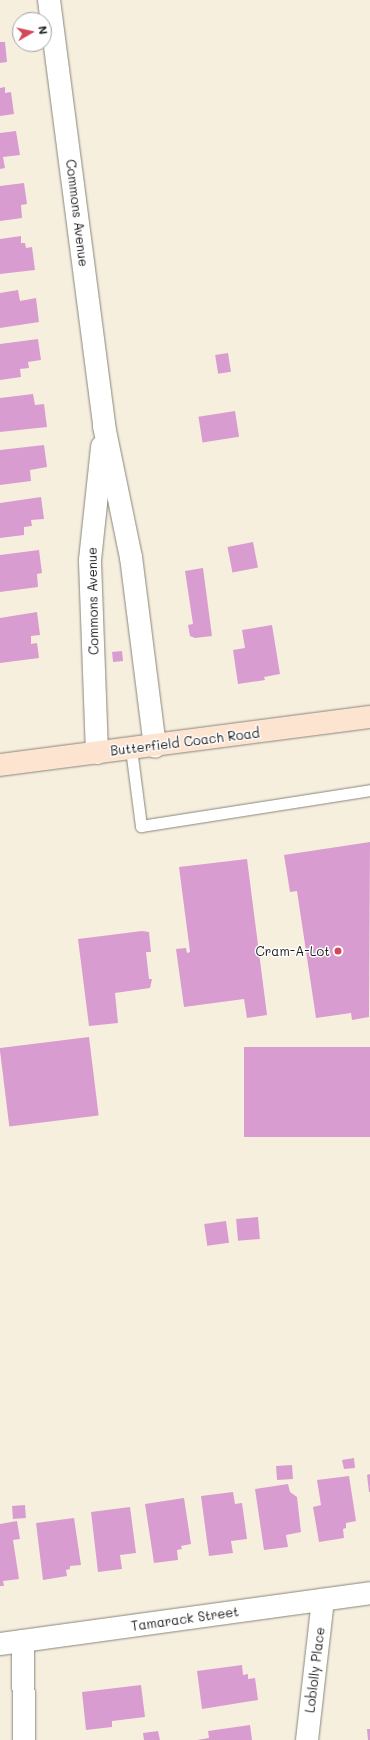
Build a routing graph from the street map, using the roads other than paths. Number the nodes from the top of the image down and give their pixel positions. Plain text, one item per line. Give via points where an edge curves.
1 (49, 0) edge
2 (104, 426) junction
3 (370, 717) edge
4 (155, 746) junction
5 (131, 749) junction
6 (97, 753) junction
7 (0, 765) edge
8 (370, 790) edge
9 (370, 1593) edge
10 (323, 1600) junction
11 (23, 1641) junction
12 (0, 1644) edge
13 (24, 1740) edge
14 (307, 1740) edge

1 - 2 street, Commons Avenue
2 - 4 street, Commons Avenue via 131,557
2 - 6 street, Commons Avenue via 90,560
3 - 4 main road, Butterfield Coach Road
4 - 5 main road, Butterfield Coach Road
5 - 6 main road, Butterfield Coach Road
5 - 8 lane via 141,826
6 - 7 main road, Butterfield Coach Road
9 - 10 street, Tamarack Street
10 - 11 street, Tamarack Street
10 - 14 street, Loblolly Place
11 - 12 street, Tamarack Street
11 - 13 street

